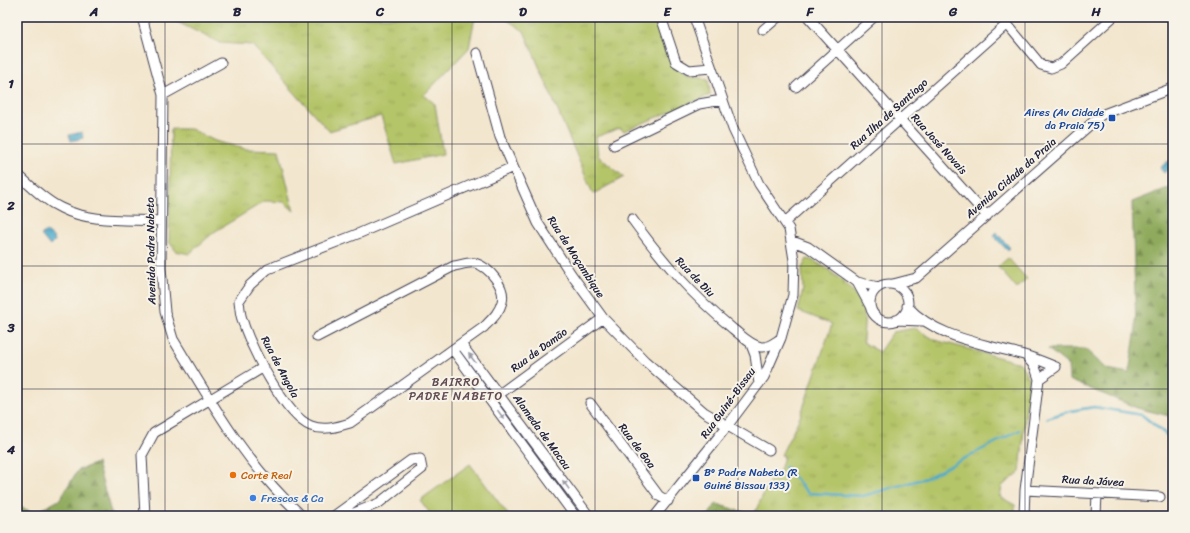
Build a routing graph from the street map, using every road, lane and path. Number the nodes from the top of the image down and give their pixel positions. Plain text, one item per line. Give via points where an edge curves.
1 (142, 17) edge
2 (661, 17) edge
3 (694, 17) edge
4 (778, 17) edge
5 (808, 17) edge
6 (874, 17) edge
7 (1113, 17) edge
8 (763, 30) dead end
9 (837, 50) junction
10 (478, 52) dead end
11 (221, 63) dead end
12 (711, 68) junction
13 (796, 87) dead end
14 (1173, 88) edge
15 (163, 95) junction
16 (722, 100) junction
17 (901, 120) junction
18 (614, 145) dead end
19 (513, 167) junction
20 (17, 174) edge
21 (987, 216) junction
22 (632, 219) dead end
23 (161, 221) junction
24 (785, 222) junction
25 (792, 241) junction
26 (916, 278) junction
27 (858, 282) junction
28 (893, 284) junction
29 (878, 287) junction
30 (907, 302) junction
31 (870, 306) junction
32 (603, 318) junction
33 (896, 320) junction
34 (922, 320) junction
35 (317, 337) dead end
36 (781, 338) junction
37 (750, 342) junction
38 (461, 344) junction
39 (453, 350) junction
40 (1026, 356) junction
41 (264, 367) junction
42 (1039, 379) junction
43 (759, 384) junction
44 (499, 394) junction
45 (209, 398) junction
46 (490, 401) junction
47 (590, 403) dead end
48 (727, 426) junction
49 (769, 450) dead end
50 (1025, 490) junction
51 (1097, 494) junction
52 (1160, 497) dead end
53 (668, 500) junction
54 (338, 513) edge
55 (145, 516) edge
56 (302, 516) edge
57 (575, 516) edge
58 (589, 516) edge
59 (655, 516) edge
60 (1024, 516) edge
61 (1096, 516) edge

1 - 15 street, Avenida Padre Nabeto
2 - 12 street via 676,62 689,70
3 - 12 street, Rua Guiné-Bissau
4 - 8 street
5 - 9 street, Rua José Novais
6 - 9 street
7 - 17 street, Rua Ilha de Santiago via 1061,64 1051,68 1041,64 1007,24
9 - 13 street
9 - 17 street, Rua José Novais
10 - 19 street, Rua de Moçambique via 500,137
11 - 15 street
12 - 16 street, Rua Guiné-Bissau
14 - 21 street, Avenida Cidade da Praia via 1101,115
15 - 23 street, Avenida Padre Nabeto
16 - 18 street via 699,104
16 - 24 street, Rua Guiné-Bissau via 759,184
17 - 21 street, Rua José Novais
17 - 24 street, Rua Ilha de Santiago
19 - 32 street, Rua de Moçambique via 538,223
19 - 41 street, Rua de Angola via 360,233 268,269 250,285 239,301 242,319
20 - 23 street via 53,204 69,212 93,218
21 - 26 street, Avenida Cidade da Praia
22 - 37 street, Rua de Diu via 660,258 703,303
23 - 45 street, Avenida Padre Nabeto via 163,301 168,326
24 - 25 street, Rua Guiné-Bissau
25 - 27 street via 808,248
25 - 36 street, Rua Guiné-Bissau via 793,296
26 - 28 street, Avenida Cidade da Praia
26 - 30 street, Avenida Cidade da Praia
27 - 29 street
27 - 31 street
28 - 29 street
28 - 30 street via 899,287
29 - 31 street via 873,292
30 - 33 street via 904,313
30 - 34 street
31 - 33 street via 878,318 885,321
32 - 44 street, Rua de Damão
32 - 48 street, Rua de Moçambique via 644,361 704,412
33 - 34 street
34 - 40 street via 979,344
35 - 38 street, Rua de Angola via 454,266 474,263 484,267 492,275 500,287 502,300 497,315
36 - 37 street, Rua de Diu via 762,348
36 - 43 street, Rua Guiné-Bissau
37 - 43 street via 755,355
38 - 39 street, Rua de Angola
44 -> 38 street, Alameda de Macau
39 - 41 street, Rua de Angola via 350,423 329,429 311,426 294,416
39 - 46 street, Alameda de Macau
40 - 42 street
40 - 42 street via 1056,367
41 - 45 street
42 - 50 street
43 - 48 street, Rua Guiné-Bissau
44 - 46 street, Rua de Damão
58 -> 44 street, Alameda de Macau
45 - 55 street via 154,433 142,455
45 - 56 street, Avenida Padre Nabeto via 249,458
46 -> 57 street, Alameda de Macau
47 - 53 street, Rua de Goa via 659,496
48 - 49 street, Rua de Moçambique
48 - 53 street, Rua Guiné-Bissau
50 - 51 street, Rua da Jávea
50 - 60 street
51 - 52 street, Rua da Jávea
51 - 61 street
53 - 59 street, Rua Guiné-Bissau
54 - 54 street via 354,513 379,504 422,469 420,459 411,460

